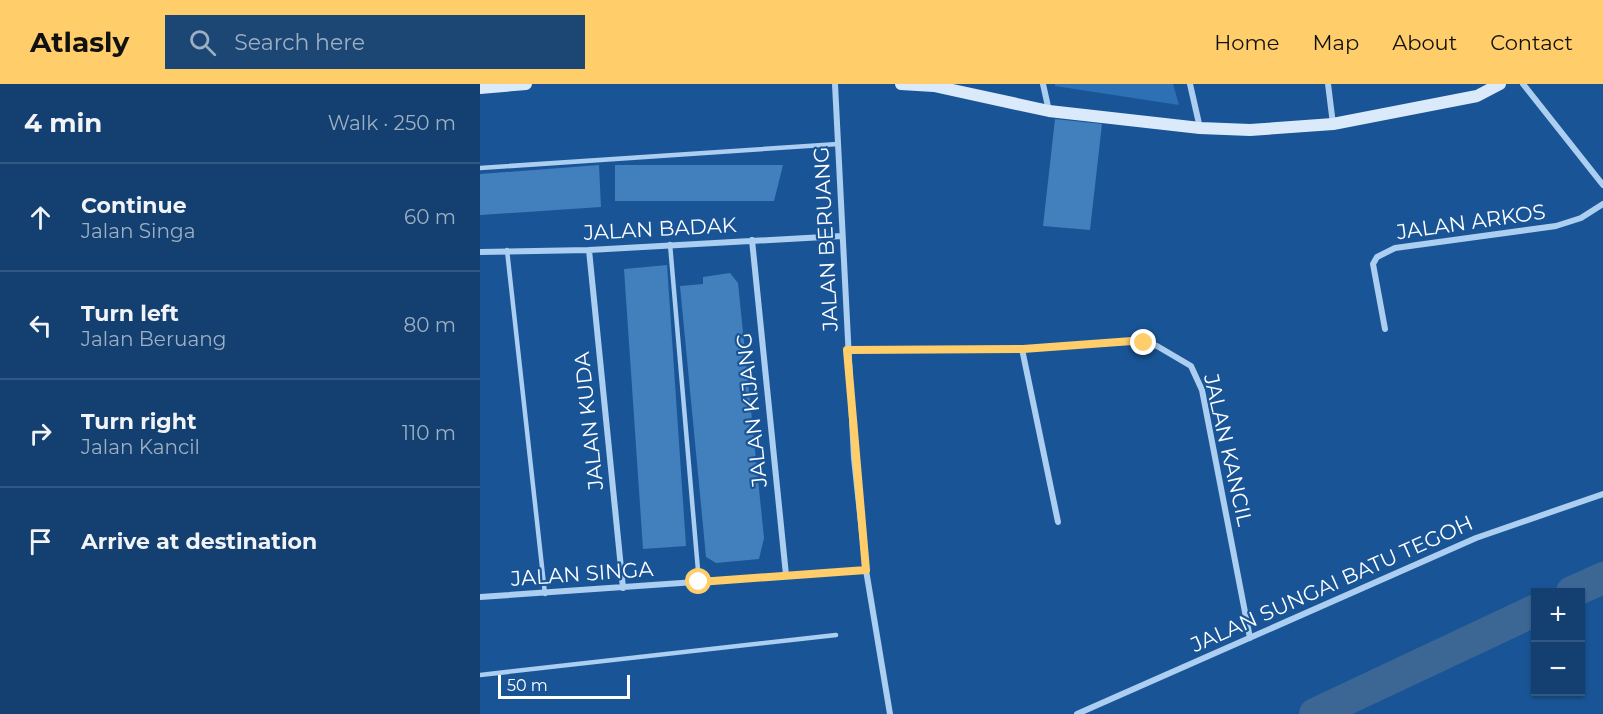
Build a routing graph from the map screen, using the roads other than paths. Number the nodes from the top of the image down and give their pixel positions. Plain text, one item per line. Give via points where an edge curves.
1 (526, 84) edge
2 (835, 84) edge
3 (901, 84) edge
4 (1043, 84) edge
5 (1190, 84) edge
6 (1328, 84) edge
7 (1500, 84) edge
8 (1523, 84) edge
9 (480, 87) edge
10 (1049, 111) junction
11 (1333, 124) junction
12 (1200, 128) junction
13 (838, 144) junction
14 (480, 168) edge
15 (1603, 186) edge
16 (1603, 204) edge
17 (842, 236) junction
18 (752, 240) junction
19 (670, 244) junction
20 (507, 250) junction
21 (589, 250) junction
22 (480, 252) edge
23 (1385, 329) dead end
24 (1023, 349) junction
25 (847, 350) junction
26 (1603, 494) edge
27 (1058, 522) dead end
28 (866, 570) junction
29 (786, 575) junction
30 (699, 582) junction
31 (623, 588) junction
32 (546, 594) junction
33 (480, 597) edge
34 (836, 635) dead end
35 (1250, 638) junction
36 (480, 675) edge
37 (890, 714) edge
38 (1077, 714) edge

1 - 9 main road
2 - 13 street, JALAN BERUANG
3 - 10 main road via 934,86
4 - 10 street
5 - 12 street
6 - 11 street
7 - 11 main road via 1477,96
8 - 15 street
10 - 12 main road
11 - 12 main road via 1250,130
13 - 14 lane
13 - 17 street, JALAN BERUANG
16 - 23 street, JALAN ARKOS via 1581,218 1556,226 1395,248 1384,253 1373,264
17 - 18 street, JALAN BADAK
17 - 25 street, JALAN BERUANG
18 - 19 street, JALAN BADAK
18 - 29 street, JALAN KIJANG
19 - 21 street, JALAN BADAK
19 - 30 lane
20 - 21 street, JALAN BADAK
20 - 22 street, JALAN BADAK
20 - 32 lane
21 - 31 street, JALAN KUDA
24 - 25 street, JALAN KANCIL
24 - 27 street
24 - 35 street, JALAN KANCIL via 1132,341 1157,346 1191,366 1202,390
25 - 28 street, JALAN BERUANG
26 - 35 street, JALAN SUNGAI BATU TEGOH via 1476,538
28 - 29 street, JALAN SINGA
28 - 37 street, JALAN BERUANG
29 - 30 street, JALAN SINGA
30 - 31 street, JALAN SINGA
31 - 32 street, JALAN SINGA
32 - 33 street, JALAN SINGA
34 - 36 lane
35 - 38 street, JALAN SUNGAI BATU TEGOH

